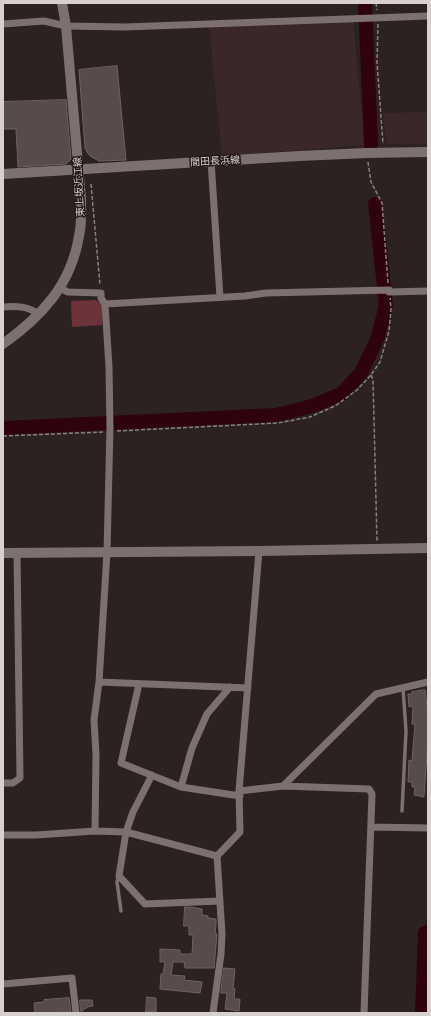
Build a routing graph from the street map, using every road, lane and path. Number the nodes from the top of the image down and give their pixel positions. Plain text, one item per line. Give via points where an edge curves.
1 (62, 3) edge
2 (376, 3) edge
3 (428, 16) edge
4 (375, 17) junction
5 (3, 24) edge
6 (66, 26) junction
7 (367, 152) junction
8 (384, 152) junction
9 (428, 152) edge
10 (211, 161) junction
11 (78, 170) junction
12 (3, 174) edge
13 (91, 184) dead end
14 (60, 288) junction
15 (388, 291) junction
16 (428, 291) edge
17 (101, 293) junction
18 (220, 297) junction
19 (105, 304) junction
20 (3, 307) edge
21 (39, 314) junction
22 (3, 344) edge
23 (372, 375) junction
24 (110, 430) junction
25 (3, 436) edge
26 (428, 548) edge
27 (377, 549) junction
28 (258, 551) junction
29 (107, 552) junction
30 (3, 553) edge
31 (17, 553) junction
32 (99, 682) junction
33 (428, 682) edge
34 (139, 684) junction
35 (230, 687) junction
36 (248, 688) junction
37 (403, 688) junction
38 (152, 775) junction
39 (3, 783) edge
40 (283, 786) junction
41 (180, 787) junction
42 (240, 793) junction
43 (402, 811) dead end
44 (371, 827) junction
45 (428, 828) edge
46 (95, 831) junction
47 (126, 832) junction
48 (3, 835) edge
49 (217, 856) junction
50 (119, 876) junction
51 (220, 901) junction
52 (121, 911) dead end
53 (3, 984) edge
54 (76, 1013) edge
55 (214, 1013) edge
56 (364, 1013) edge

1 - 6 main road, 東上坂近江線
2 - 4 path
3 - 4 street
4 - 6 street via 125,27
4 - 8 path
5 - 6 street via 44,20
6 - 11 main road, 東上坂近江線
7 - 8 main road, 間田長浜線
7 - 10 main road, 間田長浜線
7 - 15 path via 371,182 382,202
8 - 9 main road, 間田長浜線
10 - 11 main road, 間田長浜線
10 - 18 street
11 - 12 main road, 間田長浜線
11 - 14 main road, 東上坂近江線 via 82,200 80,235 77,249
13 - 17 path
14 - 17 street via 68,292
14 - 21 main road, 東上坂近江線
15 - 16 street
15 - 18 street via 266,293
15 - 23 path via 391,309 389,332 380,362
17 - 19 street
18 - 19 street
19 - 24 street
20 - 21 street via 18,306
21 - 22 main road, 東上坂近江線
23 - 24 path via 335,406 310,417 278,423
23 - 27 path
24 - 25 path
24 - 29 street
26 - 27 main road
27 - 28 main road
28 - 29 main road
28 - 36 street
29 - 31 main road
29 - 32 street
30 - 31 main road
31 - 39 street via 20,778 13,783
32 - 34 street
32 - 46 street via 94,720
33 - 37 street
34 - 35 street
34 - 38 street via 122,763
35 - 36 street
35 - 41 street via 207,714 192,748
36 - 42 street
37 - 40 street via 376,694
37 - 43 lane via 406,731
38 - 41 street
38 - 47 street
40 - 42 street
40 - 44 street via 369,789 372,794
41 - 42 street
42 - 49 street via 240,832
44 - 45 street
44 - 56 street
46 - 47 street
46 - 48 street
47 - 49 street
47 - 50 street
49 - 51 street
50 - 51 street via 145,904
50 - 52 lane
51 - 55 street via 221,954
53 - 54 street via 72,978

